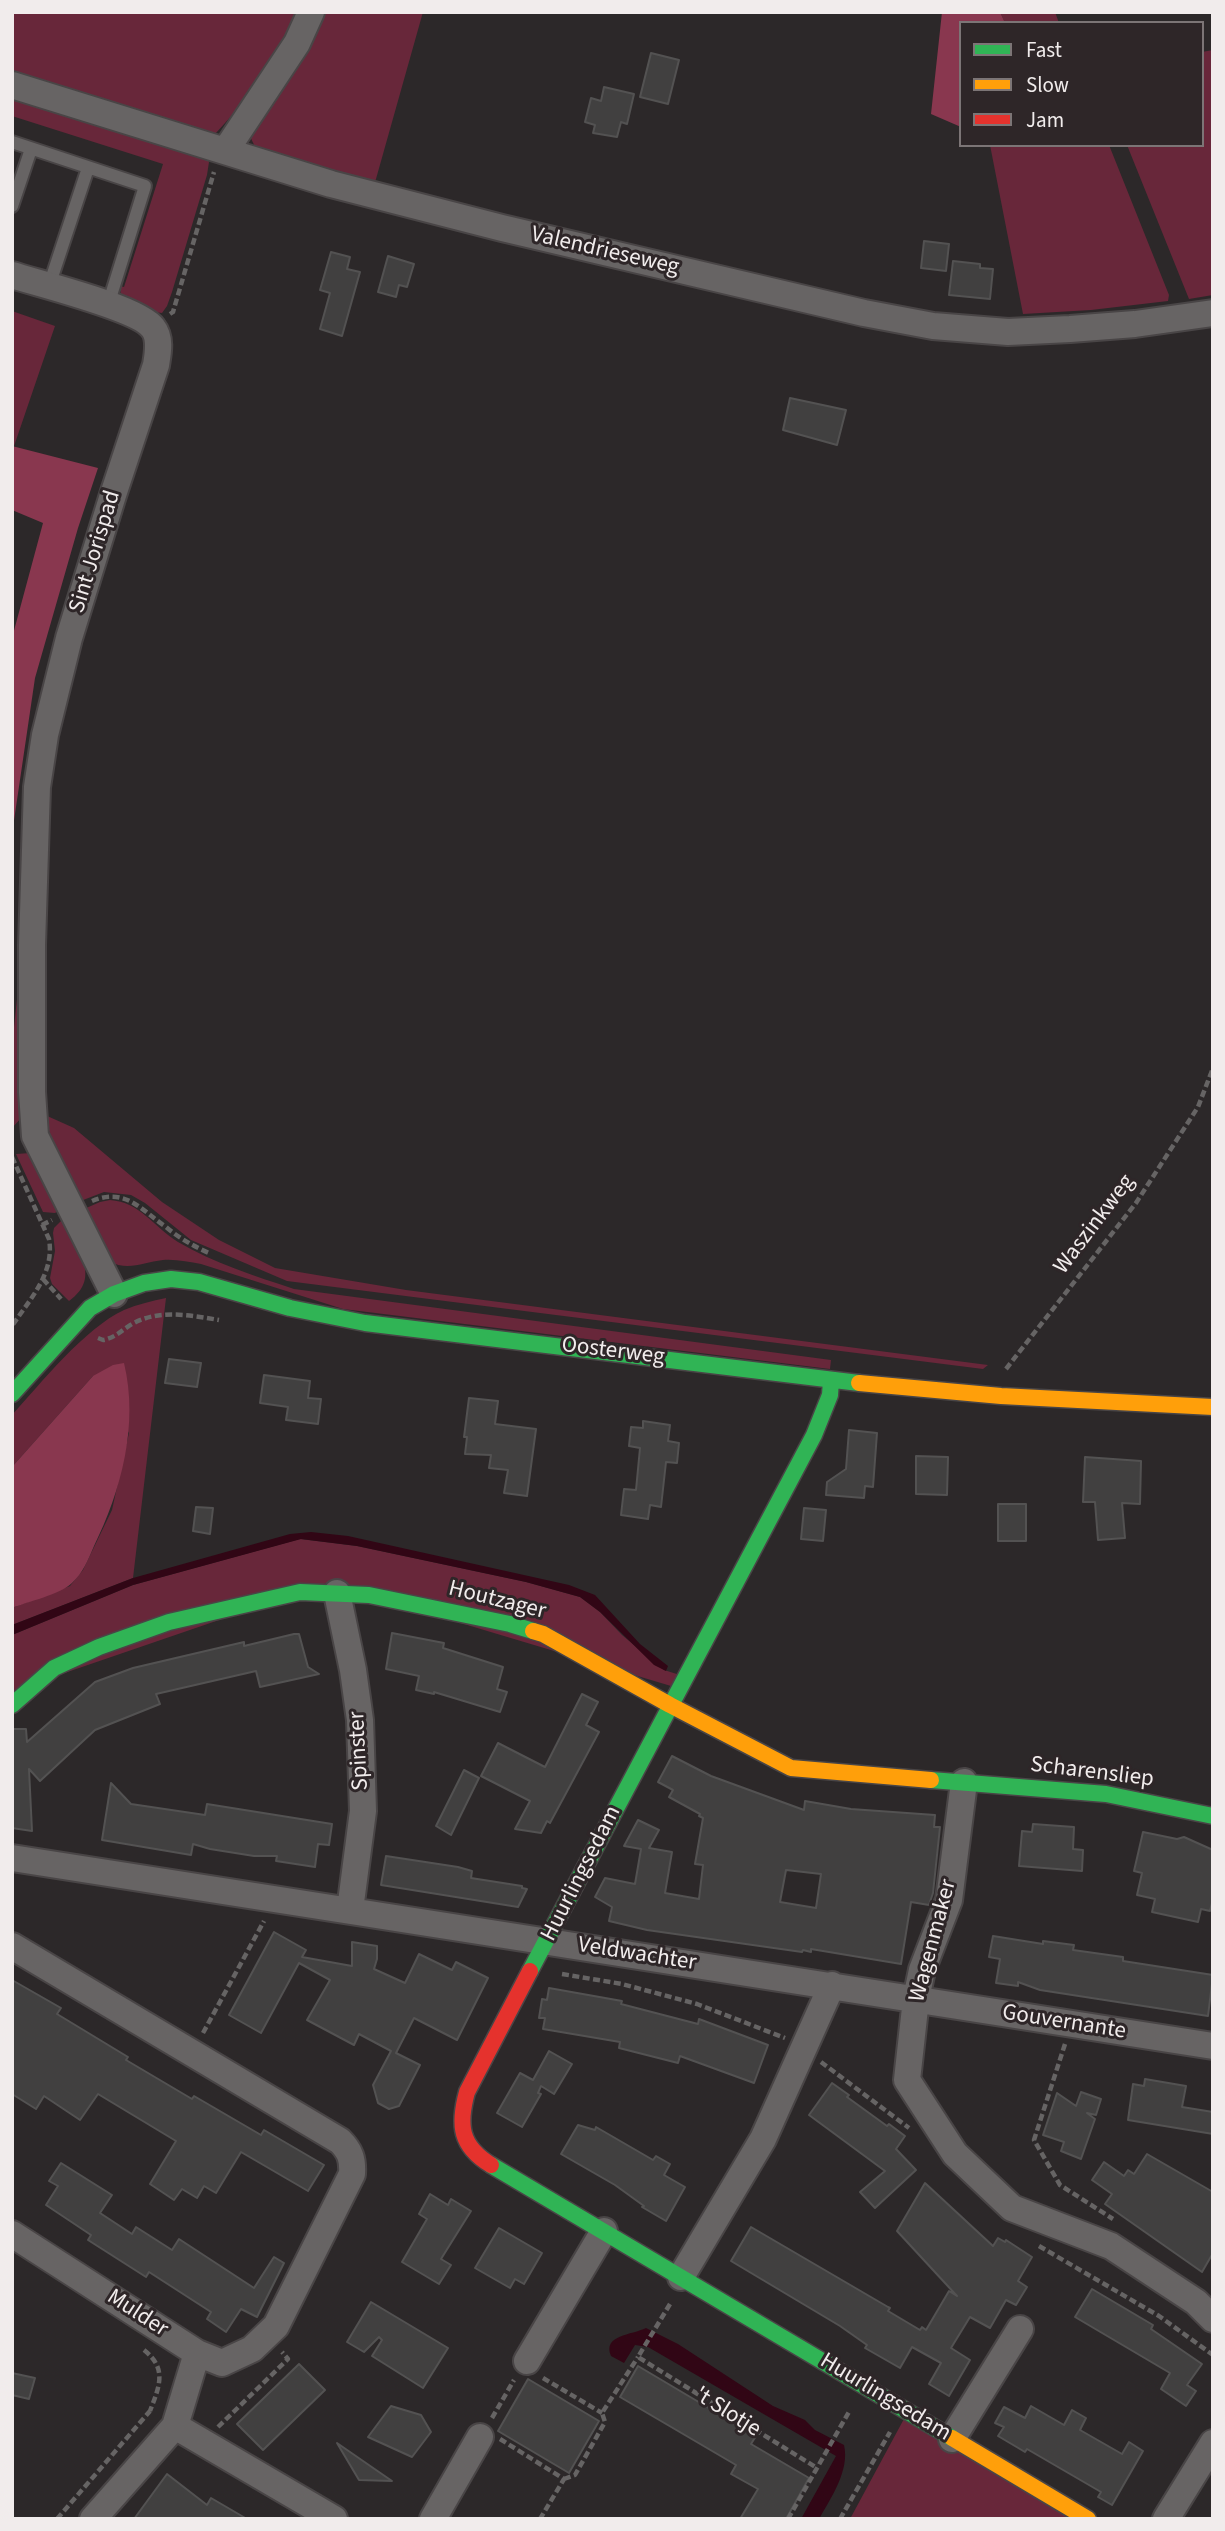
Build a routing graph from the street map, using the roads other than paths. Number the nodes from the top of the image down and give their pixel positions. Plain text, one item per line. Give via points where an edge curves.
1 (311, 12) edge
2 (12, 85) edge
3 (12, 142) edge
4 (31, 149) junction
5 (226, 150) junction
6 (88, 167) junction
7 (12, 206) edge
8 (12, 275) edge
9 (49, 287) junction
10 (108, 305) junction
11 (1213, 313) edge
12 (22, 944) edge
13 (24, 1139) edge
14 (114, 1294) junction
15 (831, 1380) junction
16 (12, 1394) edge
17 (1213, 1407) edge
18 (337, 1593) junction
19 (12, 1705) edge
20 (670, 1705) junction
21 (964, 1782) junction
22 (1213, 1816) edge
23 (12, 1858) edge
24 (350, 1910) junction
25 (547, 1941) junction
26 (12, 1946) edge
27 (832, 1985) junction
28 (916, 2000) junction
29 (1213, 2046) edge
30 (604, 2231) junction
31 (12, 2234) edge
32 (681, 2277) junction
33 (1213, 2319) edge
34 (1020, 2329) dead end
35 (197, 2353) junction
36 (525, 2363) road end
37 (175, 2426) junction
38 (483, 2433) road end
39 (952, 2439) junction
40 (1213, 2443) edge
41 (93, 2519) edge
42 (334, 2519) edge
43 (433, 2519) edge
44 (1088, 2519) edge
45 (1166, 2519) edge

1 - 5 street via 297,43
2 - 5 street, Valendrieseweg
3 - 4 lane
4 - 6 lane
4 - 7 lane
5 - 11 street, Valendrieseweg via 331,184 502,228 933,326 1008,332 1070,330
6 - 9 lane
6 - 10 lane via 145,186
8 - 9 street
9 - 10 street
10 - 12 street, Sint Jorispad via 135,314 153,328 159,344 69,638 45,736
12 - 13 street, Sint Jorispad via 32,1092
13 - 14 street via 72,1210
14 - 15 street, Oosterweg via 171,1279 198,1282 330,1317
14 - 16 street, Oosterweg via 90,1308
15 - 17 street, Oosterweg via 1001,1396
15 - 20 street, Huurlingsedam via 814,1435
18 - 19 street, Houtzager via 300,1592 169,1622 54,1668
18 - 20 street, Houtzager via 369,1595 543,1634
18 - 24 street, Spinster via 360,1720 363,1811
20 - 21 street, Houtzager via 791,1768
20 - 25 street, Huurlingsedam
21 - 22 street, Scharensliep via 1106,1794
21 - 28 street, Wagenmaker via 949,1900 922,1970
23 - 24 street, Veldwachter
24 - 25 street, Veldwachter
25 - 27 street, Veldwachter
25 - 30 street, Huurlingsedam via 467,2092 460,2115 463,2137 475,2155
26 - 35 street via 349,2150 352,2174 276,2326 252,2349 222,2363
27 - 28 street, Veldwachter
27 - 32 street via 763,2139
28 - 29 street, Gouvernante
28 - 33 street, Wagenmaker via 907,2080 954,2154 1012,2208 1111,2246 1196,2302
30 - 32 street, Huurlingsedam
30 - 36 street
31 - 35 street, Mulder
32 - 39 street, Huurlingsedam
34 - 39 street
35 - 37 street
37 - 41 street
37 - 42 street
38 - 43 street
39 - 44 street, Huurlingsedam
40 - 45 street

